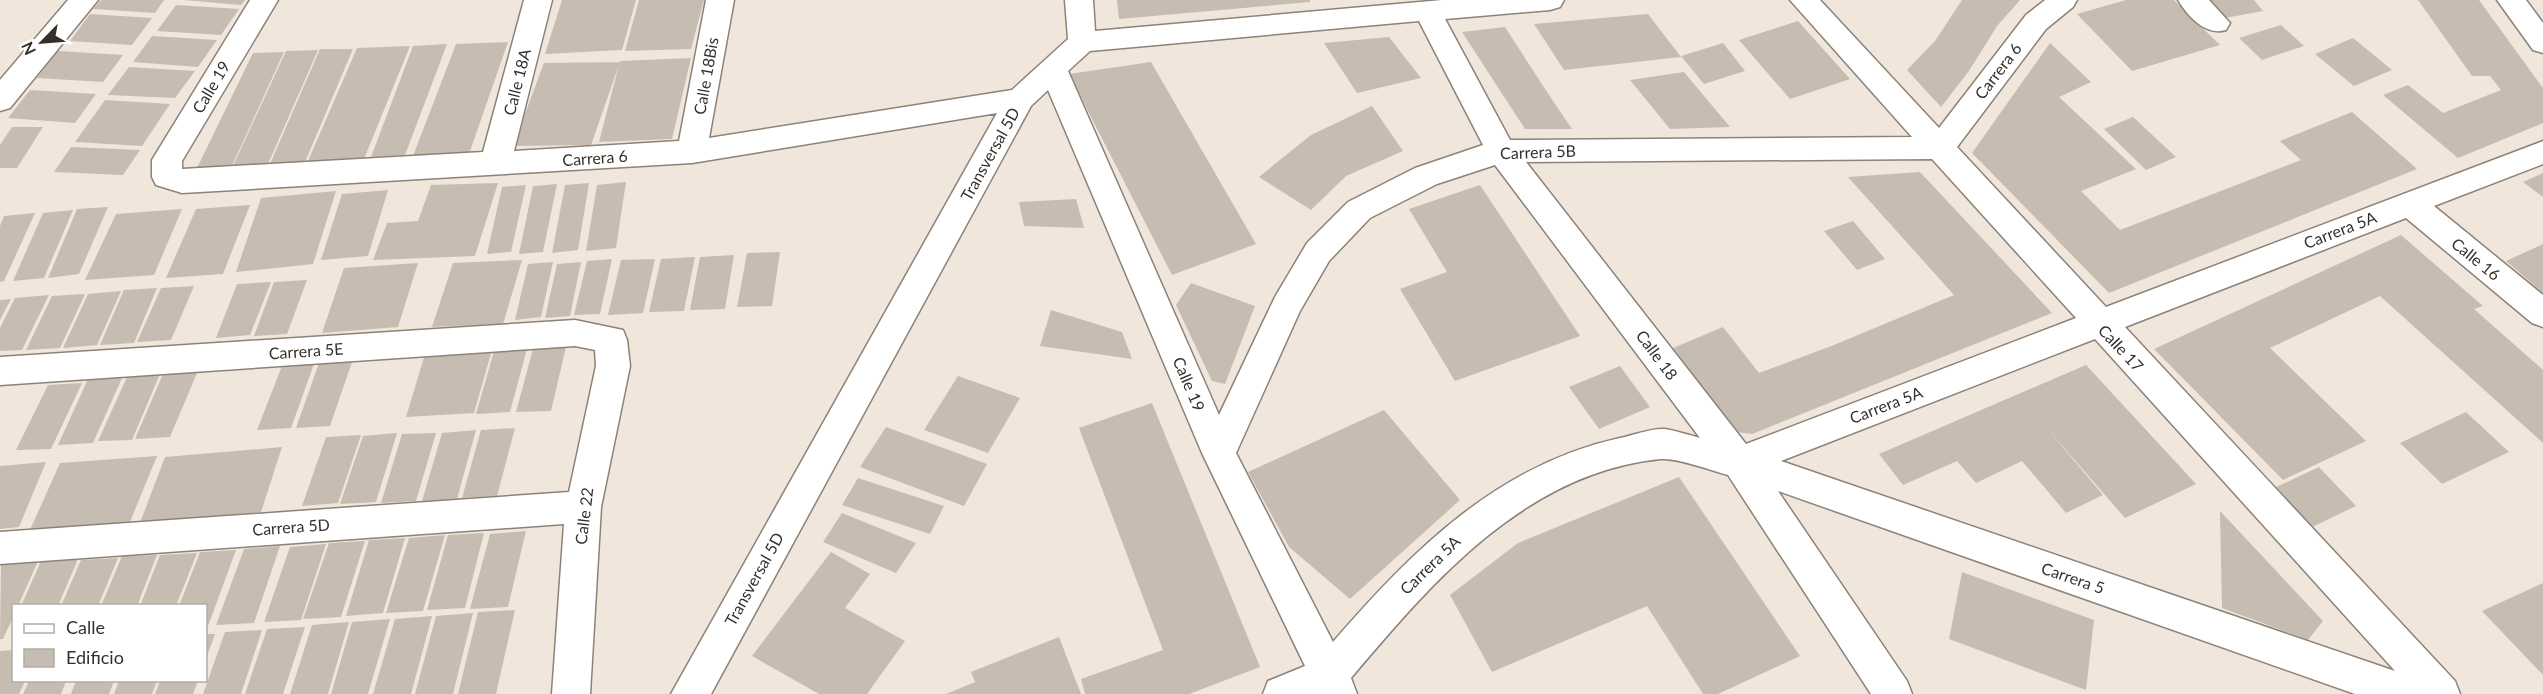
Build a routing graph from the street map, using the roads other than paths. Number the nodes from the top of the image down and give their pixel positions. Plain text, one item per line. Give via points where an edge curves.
1 (84, 0) edge
2 (264, 0) edge
3 (538, 0) edge
4 (720, 0) edge
5 (1079, 0) edge
6 (1551, 0) edge
7 (1804, 0) edge
8 (2063, 0) edge
9 (2192, 0) edge
10 (2511, 0) edge
11 (1428, 13) junction
12 (2216, 23) dead end
13 (1082, 42) junction
14 (2543, 43) edge
15 (1052, 67) junction
16 (1020, 99) junction
17 (0, 100) edge
18 (1940, 148) junction
19 (1500, 151) junction
20 (692, 152) junction
21 (2543, 152) edge
22 (495, 165) junction
23 (167, 177) joint
24 (2409, 204) junction
25 (2543, 314) edge
26 (2098, 324) junction
27 (611, 340) joint
28 (11, 371) edge
29 (0, 398) edge
30 (1219, 453) junction
31 (1739, 462) junction
32 (583, 507) junction
33 (0, 548) edge
34 (1334, 685) edge
35 (572, 694) edge
36 (690, 694) edge
37 (1282, 694) edge
38 (1893, 694) edge
39 (2408, 694) edge
40 (2441, 694) edge

1 - 17 street
2 - 23 street, Calle 19 via 167,160
3 - 22 street, Calle 18A
4 - 20 street, Calle 18Bis
5 - 13 street
6 - 11 street
7 - 18 street, Calle 17
8 - 18 street, Carrera 6 via 2036,22
9 - 12 street
10 - 14 street
11 - 13 street
11 - 19 street, Calle 18
13 - 15 street, Transversal 5D
15 - 16 street, Transversal 5D
15 - 30 street, Calle 19
16 - 20 street, Carrera 6
16 - 36 street, Transversal 5D
18 - 19 street, Carrera 5B
18 - 26 street, Calle 17
19 - 30 street, Carrera 5B via 1426,176 1359,210 1318,252 1286,306
19 - 31 street, Calle 18
20 - 22 street, Carrera 6
21 - 24 street, Carrera 5A
22 - 23 street, Carrera 6 via 182,181
24 - 25 street, Calle 16
24 - 26 street, Carrera 5A
26 - 31 street, Carrera 5A
26 - 40 street, Calle 17
27 - 28 street, Carrera 5E via 575,333
27 - 32 street, Calle 22 via 613,366
28 - 29 street
30 - 34 street, Calle 19
31 - 34 street, Carrera 5A via 1663,444 1594,459 1530,487 1470,527 1400,592
31 - 38 street, Calle 18
31 - 39 street, Carrera 5
32 - 33 street, Carrera 5D
32 - 35 street, Calle 22
34 - 37 street, Carrera 5A

